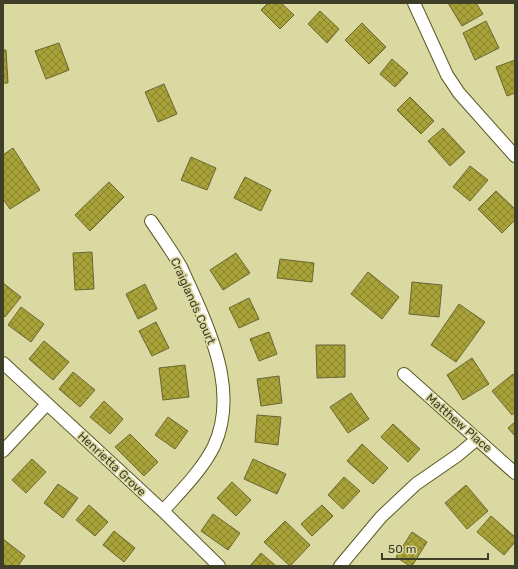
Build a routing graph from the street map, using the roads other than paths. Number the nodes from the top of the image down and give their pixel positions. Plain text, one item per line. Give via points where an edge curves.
1 (414, 3) edge
2 (515, 156) edge
3 (151, 221) dead end
4 (3, 363) edge
5 (404, 374) dead end
6 (47, 404) junction
7 (477, 439) junction
8 (3, 451) edge
9 (515, 473) edge
10 (163, 511) junction
11 (219, 566) edge
12 (340, 566) edge

1 - 2 street via 447,75 459,93
3 - 10 street, Craiglands Court via 181,267 203,316 214,344 222,378 224,401 214,446 197,472
4 - 6 street, Henrietta Grove
5 - 7 street, Matthew Place
6 - 8 street
6 - 10 street, Henrietta Grove
7 - 9 street, Matthew Place
7 - 12 street via 416,484 381,517
10 - 11 street, Henrietta Grove

